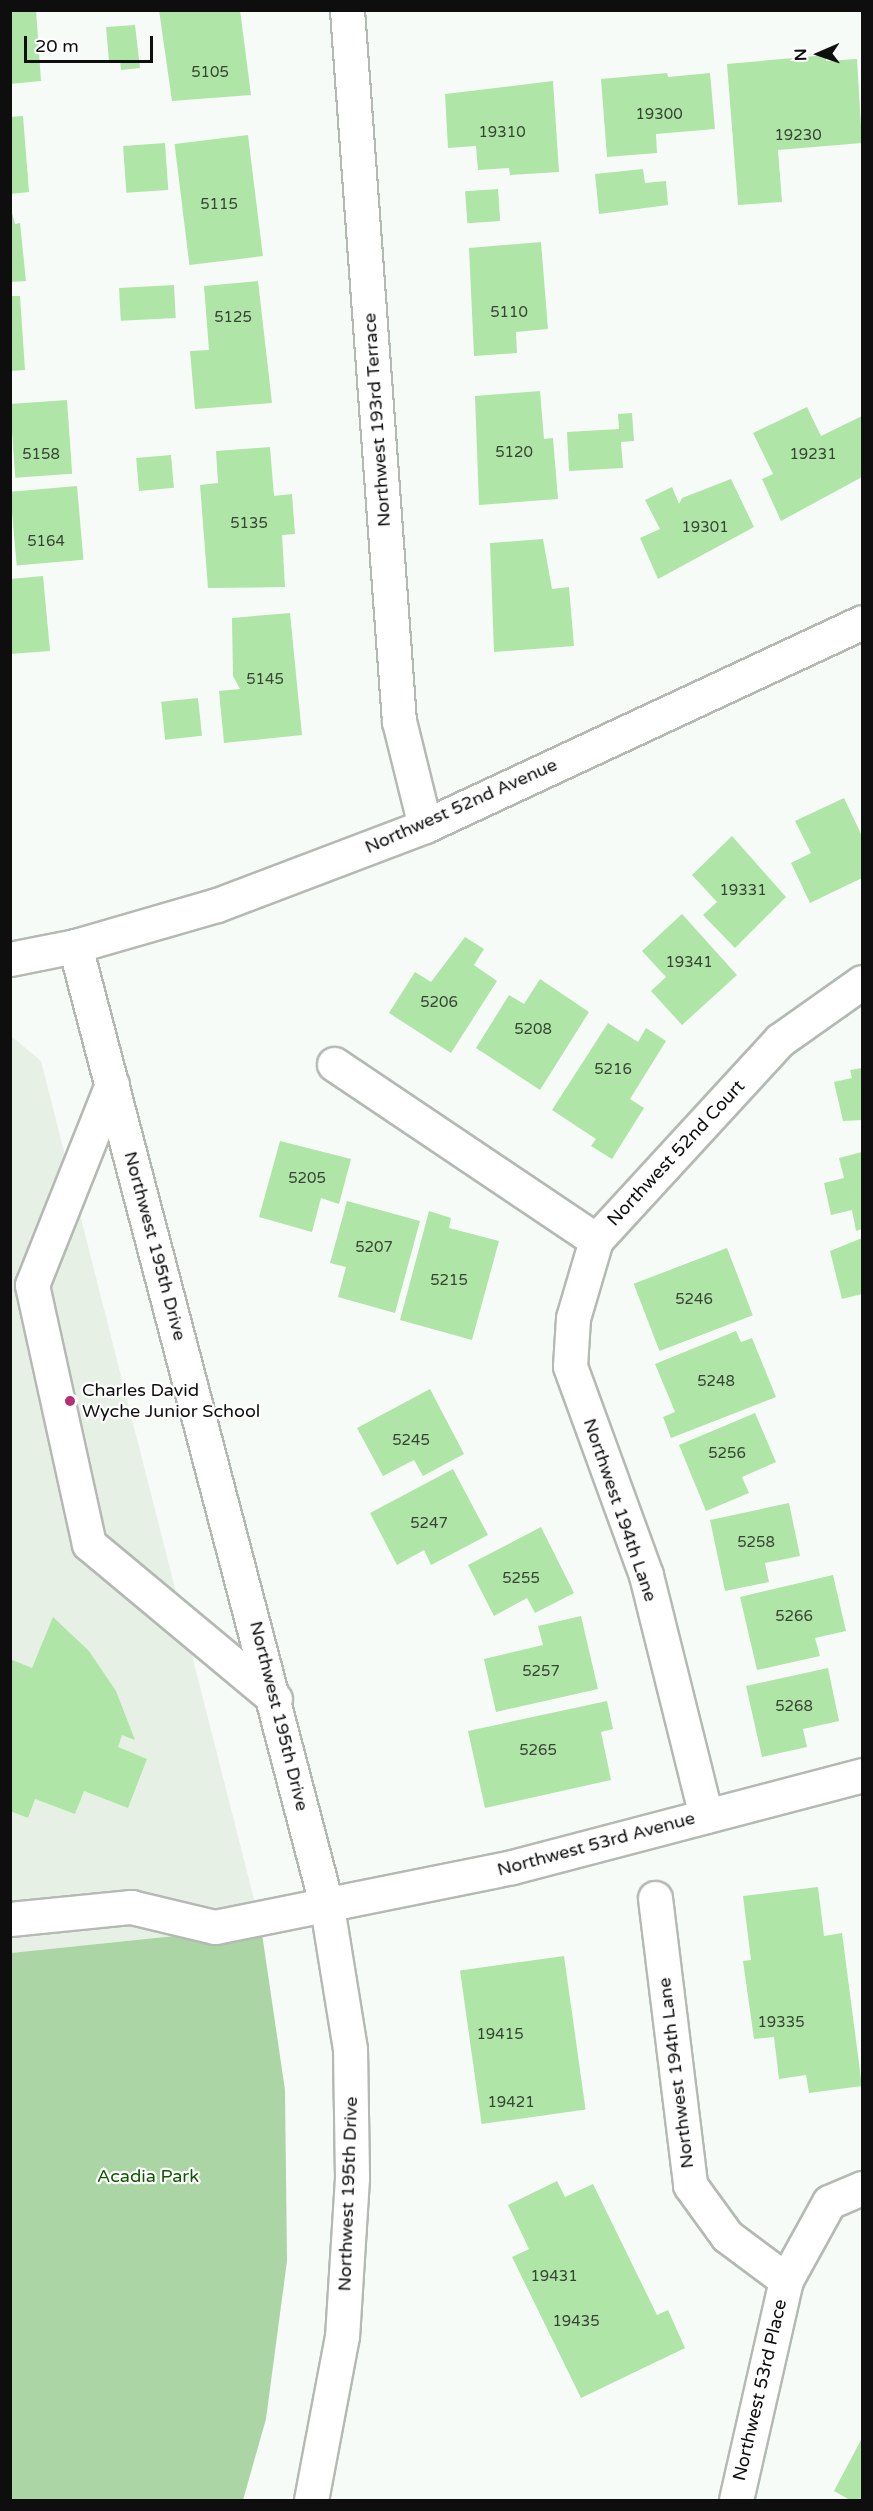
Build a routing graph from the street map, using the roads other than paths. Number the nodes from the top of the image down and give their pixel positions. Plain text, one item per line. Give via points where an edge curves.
1 (347, 10) edge
2 (862, 622) edge
3 (424, 826) junction
4 (75, 946) junction
5 (10, 959) edge
6 (862, 982) edge
7 (334, 1064) dead end
8 (112, 1084) junction
9 (596, 1240) junction
10 (275, 1699) junction
11 (862, 1775) edge
12 (706, 1816) junction
13 (655, 1898) dead end
14 (327, 1907) junction
15 (10, 1919) edge
16 (862, 2188) edge
17 (786, 2280) junction
18 (311, 2500) edge
19 (736, 2500) edge

1 - 3 street, Northwest 193rd Terrace via 399,721
2 - 3 street, Northwest 52nd Avenue
3 - 4 street, Northwest 52nd Avenue via 217,905
4 - 5 street, Northwest 52nd Avenue
4 - 8 street, Northwest 195th Drive
6 - 9 street, Northwest 52nd Court via 780,1040
7 - 9 street, Northwest 52nd Court
8 - 10 street, Northwest 195th Drive
8 - 10 street via 32,1285 89,1544
9 - 12 street, Northwest 194th Lane via 573,1318 570,1366 646,1575
10 - 14 street, Northwest 195th Drive
11 - 12 street, Northwest 53rd Avenue
12 - 14 street, Northwest 53rd Avenue via 512,1867
13 - 17 street, Northwest 194th Lane via 690,2185 727,2236
14 - 15 street, Northwest 53rd Avenue via 215,1927 131,1908
14 - 18 street, Northwest 195th Drive via 350,2049 352,2178 342,2336
16 - 17 street, Northwest 53rd Place via 829,2202
17 - 19 street, Northwest 53rd Place

